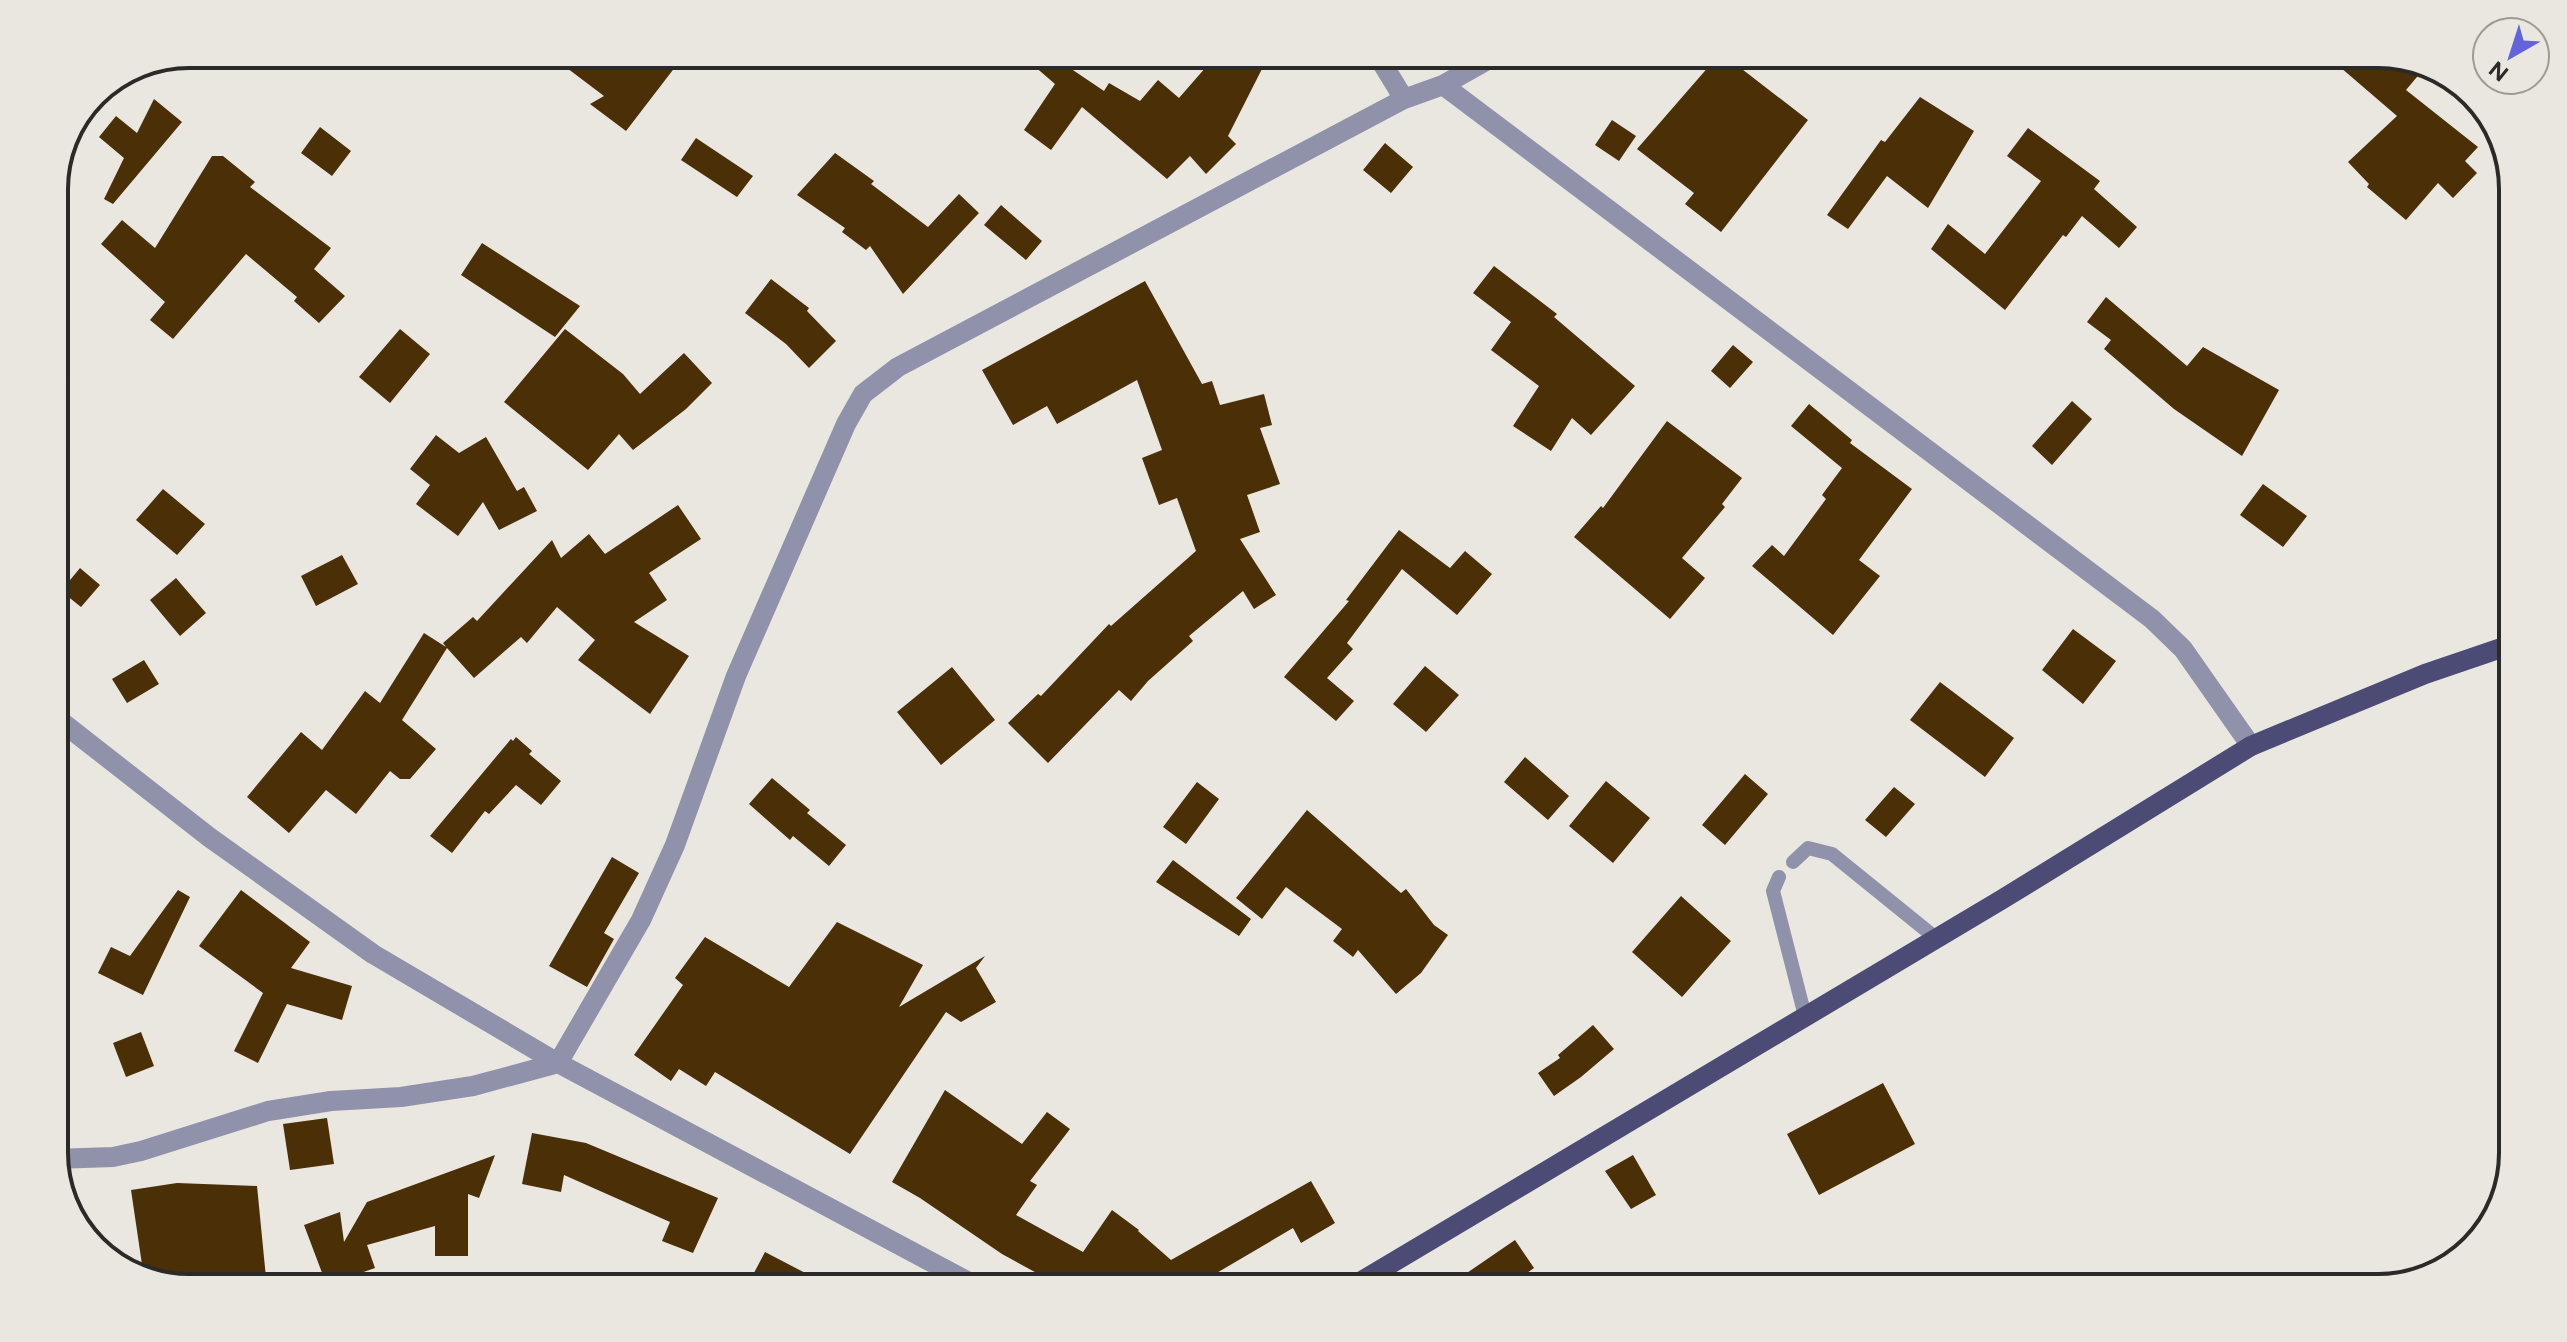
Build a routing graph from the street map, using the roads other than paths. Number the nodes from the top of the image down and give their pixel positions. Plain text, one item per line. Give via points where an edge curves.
1 (1385, 68) edge
2 (1473, 68) edge
3 (1443, 85) junction
4 (1404, 99) junction
5 (2499, 649) edge
6 (68, 727) edge
7 (2251, 746) junction
8 (1793, 862) dead end
9 (1779, 877) dead end
10 (1937, 939) junction
11 (1805, 1016) junction
12 (558, 1063) junction
13 (68, 1159) edge
14 (954, 1274) edge
15 (1373, 1274) edge

1 - 4 street
2 - 3 street
3 - 4 street
3 - 7 street via 2152,619 2183,649
4 - 12 street via 898,367 863,394 736,676 664,870
5 - 7 main road
6 - 12 street via 209,837 373,954
7 - 10 main road
8 - 10 lane via 1808,848 1832,854
9 - 11 lane via 1773,891
10 - 11 main road
11 - 15 main road
12 - 13 street via 473,1086 268,1111 141,1151
12 - 14 street

